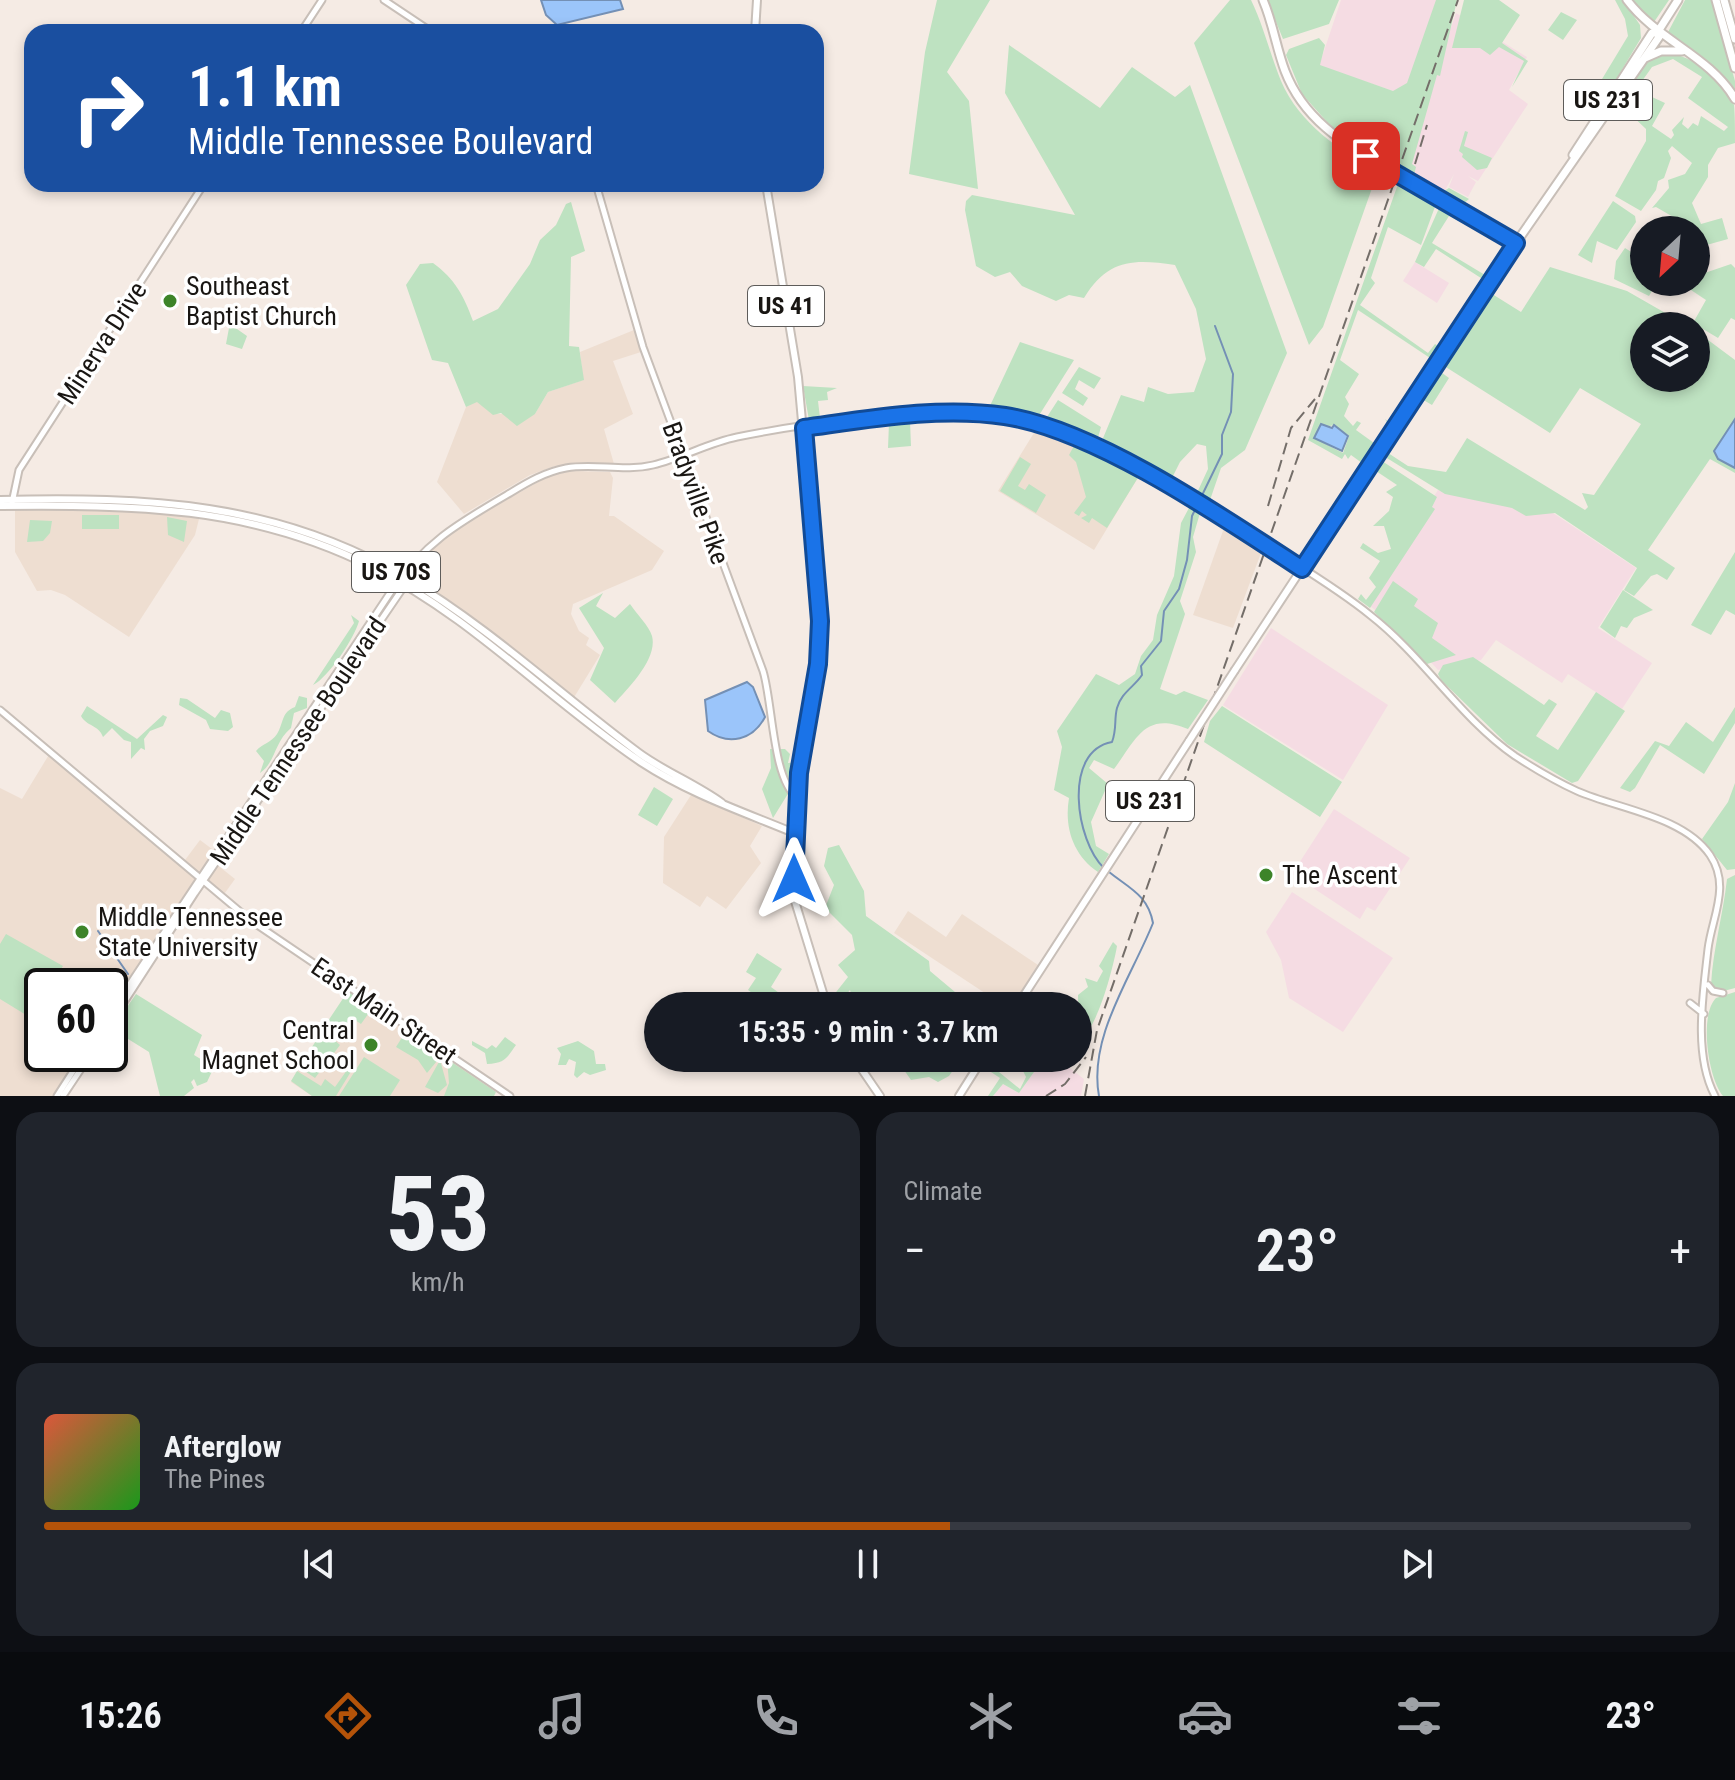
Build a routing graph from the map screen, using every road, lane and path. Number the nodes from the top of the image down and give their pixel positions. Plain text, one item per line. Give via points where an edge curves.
1 (322, 0) edge
2 (384, 0) edge
3 (757, 0) edge
4 (1263, 0) edge
5 (1627, 0) edge
6 (1678, 0) edge
7 (1716, 0) edge
8 (1724, 0) edge
9 (306, 24) edge
10 (420, 24) edge
11 (756, 24) edge
12 (1658, 32) junction
13 (1735, 39) edge
14 (1685, 51) junction
15 (1645, 58) junction
16 (1735, 68) edge
17 (1735, 99) edge
18 (1566, 168) junction
19 (199, 192) edge
20 (598, 192) edge
21 (767, 192) edge
22 (1516, 243) junction
23 (804, 428) junction
24 (683, 455) junction
25 (0, 500) edge
26 (12, 503) junction
27 (0, 506) edge
28 (1302, 569) junction
29 (402, 581) junction
30 (0, 710) edge
31 (797, 798) junction
32 (794, 833) junction
33 (200, 880) junction
34 (1706, 982) junction
35 (128, 987) edge
36 (822, 992) edge
37 (1026, 992) edge
38 (1723, 993) dead end
39 (128, 995) edge
40 (1690, 1003) dead end
41 (1704, 1014) junction
42 (74, 1072) edge
43 (78, 1072) edge
44 (864, 1072) edge
45 (974, 1072) edge
46 (60, 1096) edge
47 (510, 1096) edge
48 (880, 1096) edge
49 (959, 1096) edge
50 (1715, 1096) edge

1 - 9 main road
2 - 10 main road
3 - 11 main road
4 - 22 highway, bridge via 1300,100 1333,136
5 - 12 highway
6 - 12 highway, US 231
7 - 16 highway
8 - 13 highway
12 - 14 highway
12 - 15 highway, US 231
12 - 18 highway, US 231 via 1652,33
14 - 15 highway via 1671,49
14 - 17 highway
15 - 18 highway, US 231
18 - 22 highway, US 231
19 - 26 main road, Minerva Drive via 19,470
20 - 24 main road, Bradyville Pike via 629,303
21 - 23 main road, US 41
22 - 28 main road, US 231
23 - 24 main road, Middle Tennessee Boulevard via 733,438
23 - 28 main road, Middle Tennessee Boulevard via 950,413 1007,416 1077,438 1192,500
23 - 31 main road, US 41 via 820,621
24 - 29 main road, Middle Tennessee Boulevard via 637,468 574,467 543,474 442,533
24 - 31 main road, Bradyville Pike via 763,671 772,703 775,751
25 - 26 main road, US 70S
26 - 27 main road, US 70S
26 - 29 main road, US 70S via 116,504 231,517 308,539
28 - 34 main road, Middle Tennessee Boulevard via 1392,633 1470,719 1516,756 1577,790 1665,824 1708,851 1718,871 1721,896
28 - 37 main road, US 231, bridge
29 - 32 main road, US 70S via 687,791
29 - 33 main road, Middle Tennessee Boulevard
30 - 33 main road, East Main Street
31 - 32 main road, US 41
32 - 36 main road, US 41 via 796,910
33 - 35 main road, Middle Tennessee Boulevard
33 - 39 main road, Middle Tennessee Boulevard
33 - 47 main road, East Main Street via 250,920
34 - 38 main road
34 - 41 main road, Middle Tennessee Boulevard
40 - 41 main road
41 - 50 main road, Middle Tennessee Boulevard via 1703,1067
42 - 46 main road
43 - 46 main road
44 - 48 main road
45 - 49 main road

